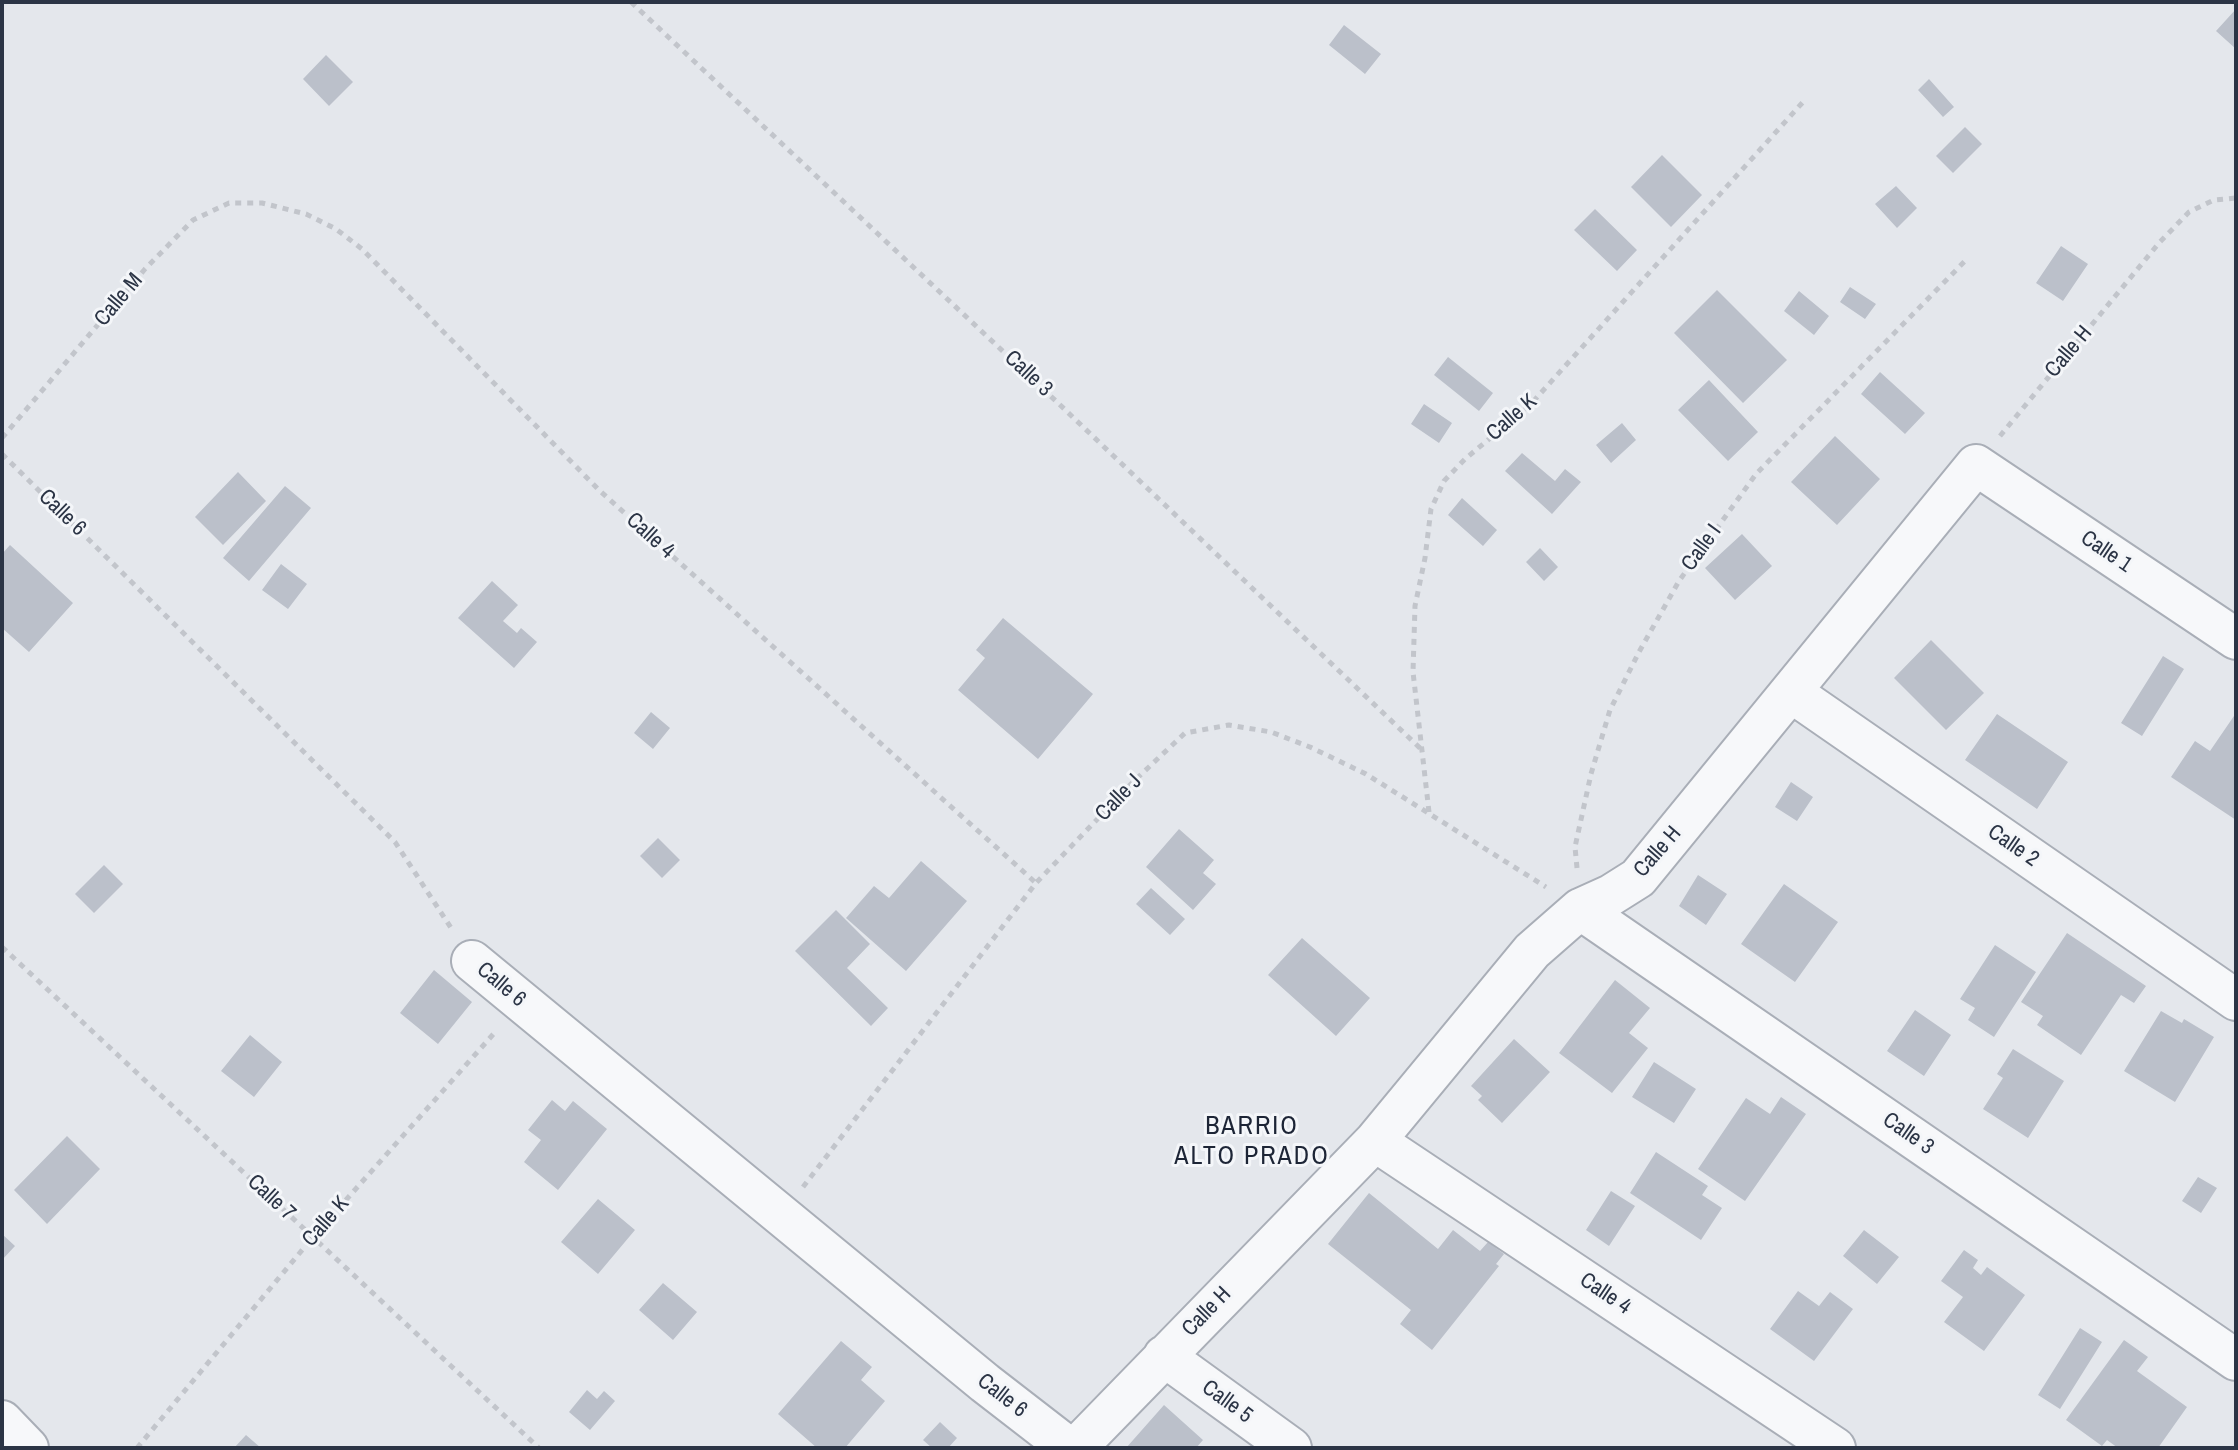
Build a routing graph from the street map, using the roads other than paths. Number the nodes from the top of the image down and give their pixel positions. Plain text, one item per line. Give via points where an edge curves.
1 (1976, 465) joint
2 (2236, 639) edge
3 (1791, 692) junction
4 (1580, 909) junction
5 (472, 961) road end
6 (2236, 1000) edge
7 (1375, 1141) junction
8 (1164, 1356) junction
9 (2236, 1360) edge
10 (2, 1421) edge
11 (28, 1448) edge
12 (1069, 1448) edge
13 (1076, 1448) edge
14 (1291, 1448) edge
15 (1835, 1448) edge

1 - 2 street, Calle 1
1 - 3 street, Calle H
3 - 4 street, Calle H via 1638,878
3 - 6 street, Calle 2
4 - 7 street, Calle H via 1532,951
4 - 9 street, Calle 3
5 - 12 street, Calle 6
7 - 8 street, Calle H
7 - 15 street, Calle 4
8 - 13 street, Calle H
8 - 14 street, Calle 5
10 - 11 street

